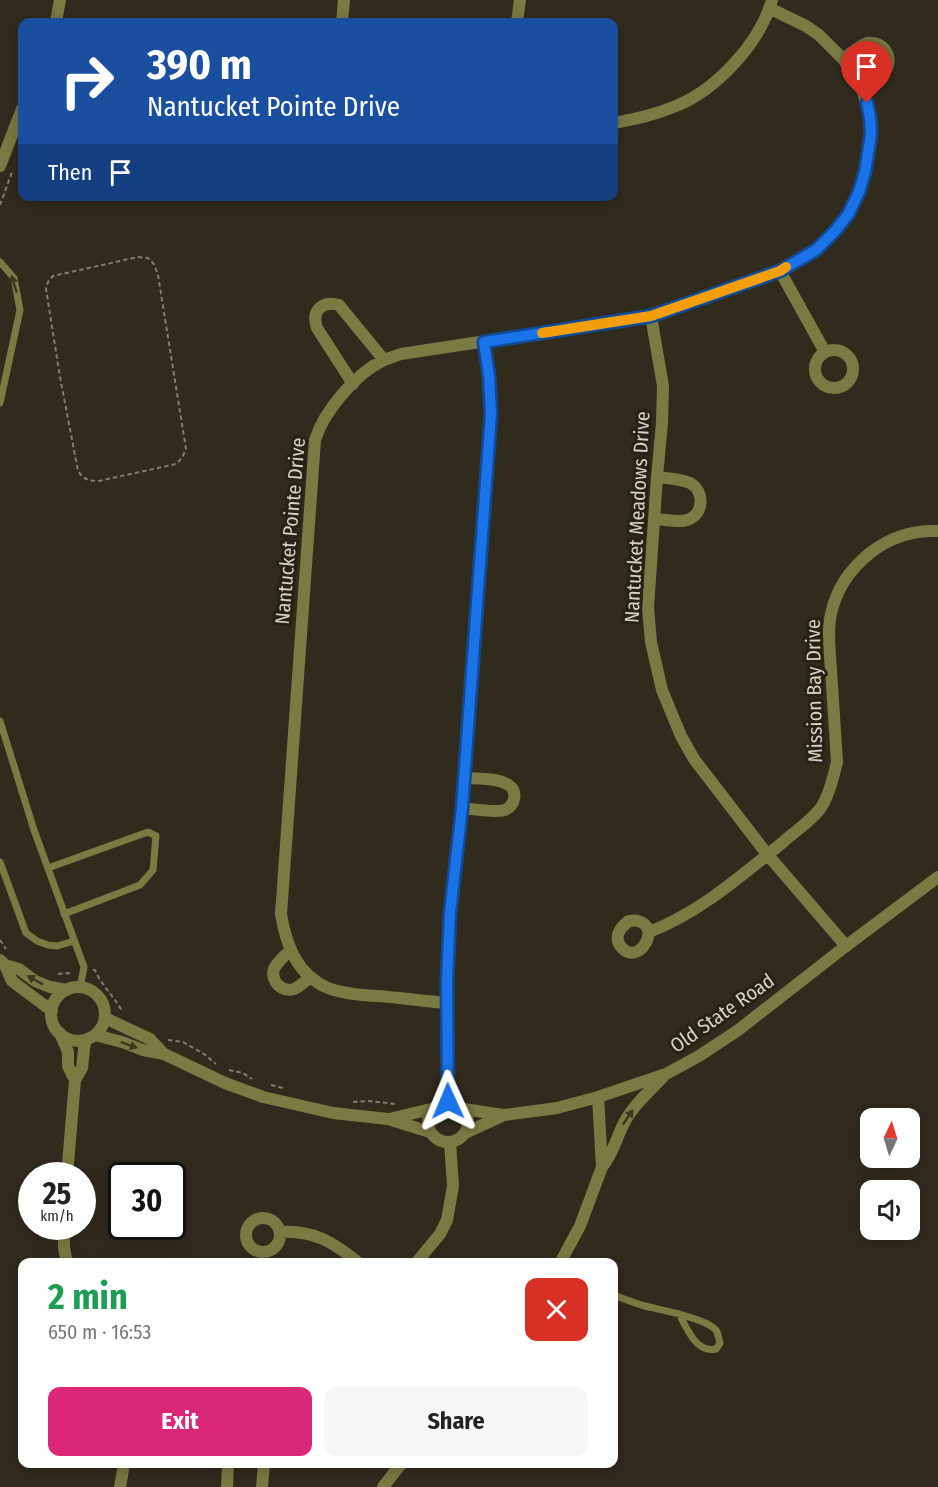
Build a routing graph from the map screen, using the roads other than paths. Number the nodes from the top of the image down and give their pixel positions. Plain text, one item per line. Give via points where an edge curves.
1 (60, 0) edge
2 (344, 0) edge
3 (520, 0) edge
4 (770, 4) edge
5 (57, 18) edge
6 (342, 18) edge
7 (518, 18) edge
8 (843, 59) junction
9 (861, 85) junction
10 (18, 119) edge
11 (618, 122) edge
12 (0, 166) edge
13 (0, 262) edge
14 (780, 271) junction
15 (651, 316) junction
16 (484, 342) junction
17 (825, 352) dead end
18 (384, 360) junction
19 (352, 384) junction
20 (0, 402) edge
21 (657, 477) junction
22 (654, 519) junction
23 (938, 531) edge
24 (0, 721) edge
25 (3, 741) edge
26 (464, 778) junction
27 (462, 808) junction
28 (768, 854) junction
29 (0, 862) edge
30 (48, 868) junction
31 (938, 877) edge
32 (64, 914) junction
33 (649, 932) dead end
34 (74, 941) junction
35 (846, 946) junction
36 (290, 950) junction
37 (4, 959) edge
38 (310, 978) junction
39 (74, 989) junction
40 (447, 1003) junction
41 (52, 1011) junction
42 (105, 1018) junction
43 (60, 1033) junction
44 (90, 1038) junction
45 (164, 1054) junction
46 (666, 1074) junction
47 (75, 1080) junction
48 (598, 1097) junction
49 (448, 1101) junction
50 (431, 1109) junction
51 (464, 1109) junction
52 (504, 1115) junction
53 (388, 1119) junction
54 (430, 1132) junction
55 (465, 1132) junction
56 (450, 1142) junction
57 (69, 1162) edge
58 (602, 1167) junction
59 (280, 1232) dead end
60 (64, 1240) edge
61 (66, 1258) edge
62 (353, 1258) edge
63 (420, 1258) edge
64 (563, 1258) edge
65 (618, 1297) edge
66 (679, 1314) junction
67 (123, 1468) edge
68 (228, 1468) edge
69 (264, 1468) edge
70 (398, 1468) edge
71 (120, 1487) edge
72 (226, 1487) edge
73 (262, 1487) edge
74 (383, 1487) edge

1 - 5 street
2 - 6 street
3 - 7 street
4 - 8 street, Nantucket Pointe Drive via 819,35
4 - 11 street via 752,42 708,87 678,105
8 - 9 street, Nantucket Pointe Drive
8 - 9 street via 867,44 875,43 885,49 887,68
9 - 14 street, Nantucket Pointe Drive via 871,134 859,192 836,230 816,250
10 - 12 street
20 -> 13 lane via 20,310 14,278
14 - 15 street, Nantucket Pointe Drive
14 - 17 street
15 - 16 street, Nantucket Pointe Drive
15 - 21 street, Nantucket Meadows Drive via 663,386
16 - 18 street, Nantucket Pointe Drive
16 - 26 street via 491,414
18 - 19 street, Nantucket Pointe Drive
18 - 19 street via 339,305 321,306 314,321
19 - 36 street, Nantucket Pointe Drive via 325,416 315,440 280,914
21 - 22 street, Nantucket Meadows Drive
21 - 22 street via 693,485 701,503 698,512 686,520
22 - 28 street, Nantucket Meadows Drive via 648,608 662,690 694,759
23 - 28 street, Mission Bay Drive via 906,534 881,544 861,560 837,594 830,616 837,762 833,779 820,809
24 - 25 lane
25 - 30 lane
26 - 27 street
26 - 27 street via 509,784 514,798 503,811
27 - 40 street via 450,913
28 - 33 street, Mission Bay Drive via 693,910
28 - 35 street, Nantucket Meadows Drive
29 - 34 lane via 26,933 48,945
30 - 32 lane
30 - 32 lane via 148,832 156,836 153,870 140,885
31 - 35 street, Old State Road
32 - 34 lane
34 - 39 lane via 84,968
35 - 46 street, Old State Road via 737,1032
36 - 38 street, Nantucket Pointe Drive
36 - 38 street via 275,967 275,982 291,990
39 -> 37 street via 35,981
37 - 41 street via 12,981
38 - 40 street, Nantucket Pointe Drive via 351,994
39 - 41 street via 59,995
39 - 42 street via 86,988 94,993 105,1008
40 - 49 street
41 - 43 street
42 - 44 street
42 - 45 street via 150,1039
43 - 44 street via 74,1041
43 - 47 street
44 -> 45 street
44 - 47 street
45 - 53 street via 263,1096 333,1113
46 - 48 street, Old State Road
58 -> 46 street via 610,1158 624,1123
47 - 57 street
48 - 52 street, Old State Road via 557,1108
48 - 58 street
49 - 50 street
49 - 51 street
50 - 53 street
50 - 54 street
51 - 52 street
51 - 55 street via 468,1121
52 - 55 street
53 - 54 street
54 - 56 street via 436,1139
55 - 56 street
56 - 63 street via 453,1186 447,1220
58 - 64 street via 580,1226
59 - 62 street via 314,1235
60 - 61 street
65 - 66 lane
66 - 66 lane via 716,1330 720,1343 716,1349 700,1347
67 - 71 street
68 - 72 street
69 - 73 street
70 - 74 street

